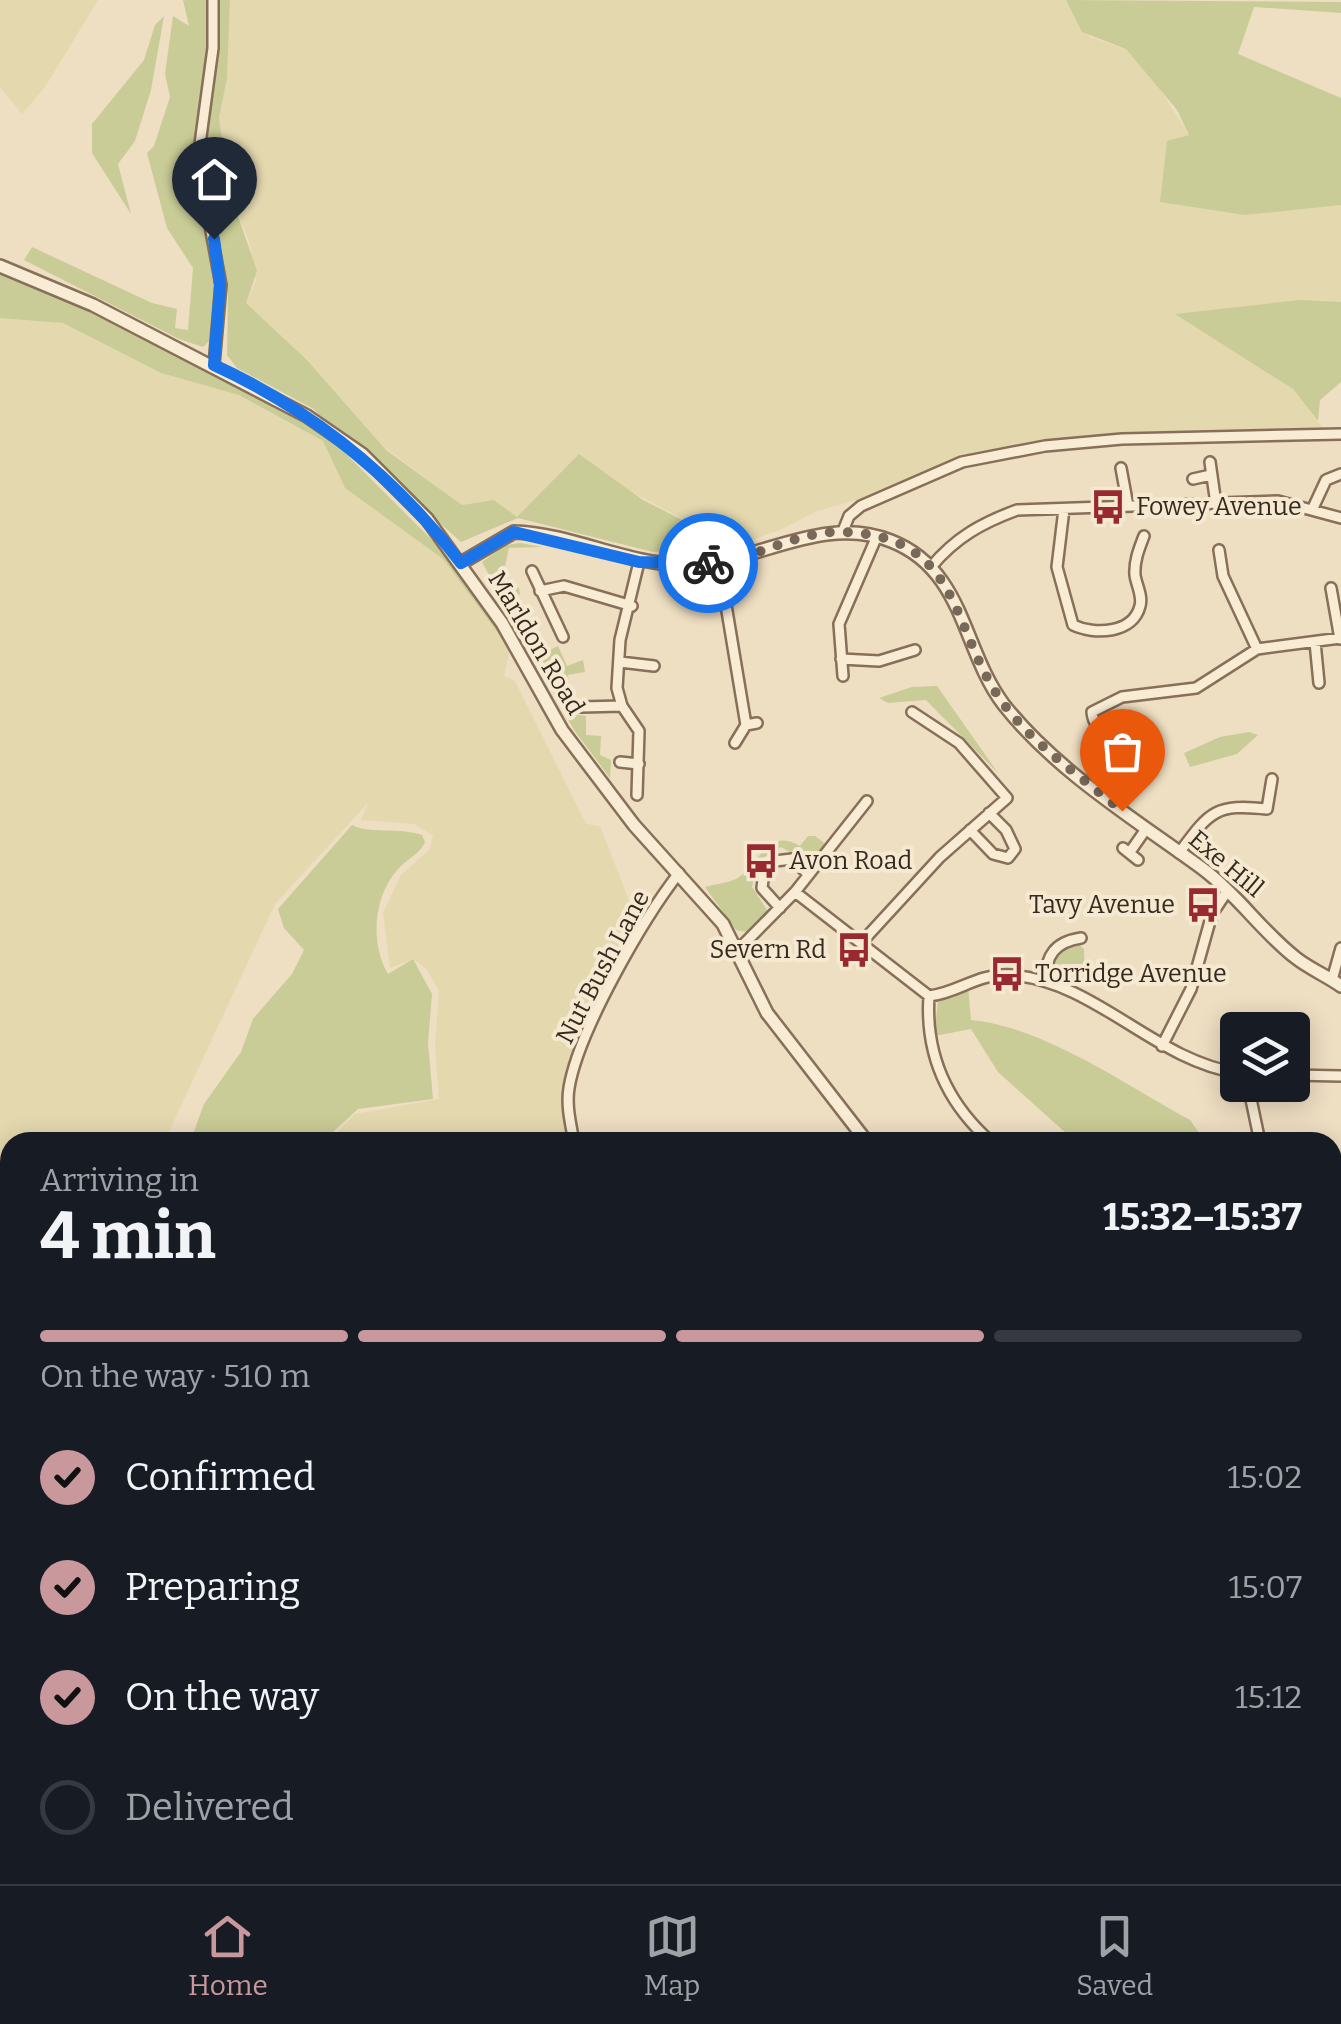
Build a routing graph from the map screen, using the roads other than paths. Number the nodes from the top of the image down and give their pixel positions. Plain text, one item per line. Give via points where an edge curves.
1 (214, 0) edge
2 (0, 266) edge
3 (214, 365) junction
4 (1341, 434) edge
5 (1210, 462) dead end
6 (1121, 468) dead end
7 (1341, 474) edge
8 (1212, 476) junction
9 (1194, 478) dead end
10 (1216, 504) junction
11 (1128, 506) junction
12 (1313, 508) junction
13 (1064, 509) junction
14 (1341, 518) edge
15 (843, 532) junction
16 (877, 536) junction
17 (1144, 536) dead end
18 (1218, 550) dead end
19 (639, 562) junction
20 (461, 563) junction
21 (720, 563) junction
22 (932, 567) junction
23 (532, 571) dead end
24 (1332, 588) dead end
25 (540, 591) junction
26 (632, 606) junction
27 (570, 622) dead end
28 (1341, 638) edge
29 (1315, 642) junction
30 (1257, 649) junction
31 (914, 650) dead end
32 (841, 659) junction
33 (620, 662) junction
34 (654, 666) dead end
35 (842, 676) dead end
36 (1320, 684) dead end
37 (581, 706) dead end
38 (622, 706) junction
39 (918, 712) dead end
40 (735, 743) dead end
41 (620, 762) dead end
42 (639, 764) junction
43 (1146, 764) dead end
44 (1272, 779) dead end
45 (637, 796) dead end
46 (867, 801) dead end
47 (990, 813) junction
48 (1146, 829) junction
49 (970, 830) junction
50 (1179, 853) junction
51 (1138, 860) dead end
52 (678, 873) junction
53 (808, 874) junction
54 (1228, 890) junction
55 (795, 892) junction
56 (780, 908) junction
57 (1081, 938) dead end
58 (862, 943) junction
59 (1341, 948) edge
60 (737, 950) junction
61 (1045, 980) junction
62 (1337, 983) edge
63 (929, 996) junction
64 (1162, 1046) junction
65 (1220, 1069) edge
66 (1310, 1075) edge
67 (1341, 1076) edge
68 (1252, 1102) edge
69 (573, 1132) edge
70 (859, 1132) edge
71 (981, 1132) edge
72 (1258, 1132) edge

1 - 3 street via 200,144 220,285
2 - 3 street, Marldon Road
3 - 20 street, Marldon Road via 362,454
4 - 15 street via 1104,440 962,462 861,506
5 - 8 street
6 - 11 street
7 - 12 street via 1326,480
8 - 9 street
8 - 10 street
10 - 11 street
10 - 12 street via 1278,501
11 - 13 street
12 - 14 street
13 - 17 street via 1058,584 1073,626 1081,629 1110,632 1136,614 1141,604 1135,569
13 - 22 street via 1017,510 981,522
15 - 16 street, Exe Hill
15 - 21 street, Exe Hill
16 - 22 street, Exe Hill
16 - 32 street via 840,624
18 - 30 street
19 - 20 street, Exe Hill via 514,532
19 - 21 street, Exe Hill
19 - 26 street
20 - 52 street, Marldon Road via 562,730
21 - 40 street via 752,724
22 - 48 street, Exe Hill via 956,599 981,666 1004,704 1050,752
23 - 25 street
24 - 28 street
25 - 26 street via 564,586
25 - 27 street via 561,633
26 - 33 street
28 - 29 street
29 - 30 street
29 - 36 street
30 - 43 street via 1196,688 1122,697 1092,712 1093,722 1126,756
31 - 32 street via 879,661
32 - 35 street
33 - 34 street
33 - 38 street
37 - 38 street
38 - 42 street via 639,730
39 - 47 street via 959,743 1008,798
41 - 42 street
42 - 45 street
44 - 50 street via 1267,809 1214,811
46 - 53 street
47 - 49 street
47 - 49 street via 1012,840 1008,858 992,854
48 - 50 street, Exe Hill
48 - 51 street via 1126,850
49 - 58 street
50 - 54 street, Exe Hill
52 - 60 street, Marldon Road
52 - 69 street, Nut Bush Lane via 645,917 576,1062 568,1092
53 - 55 street
53 - 56 street via 792,859 775,861 764,872 762,888
54 - 62 street, Exe Hill via 1296,958
54 - 64 street via 1212,914 1191,989
55 - 56 street
55 - 58 street
56 - 60 street
57 - 61 street via 1050,954
58 - 63 street
59 - 62 street
60 - 70 street, Marldon Road via 767,1013
61 - 63 street via 984,976
61 - 64 street
63 - 71 street via 936,1064 960,1110
64 - 65 street
66 - 67 street
68 - 72 street

